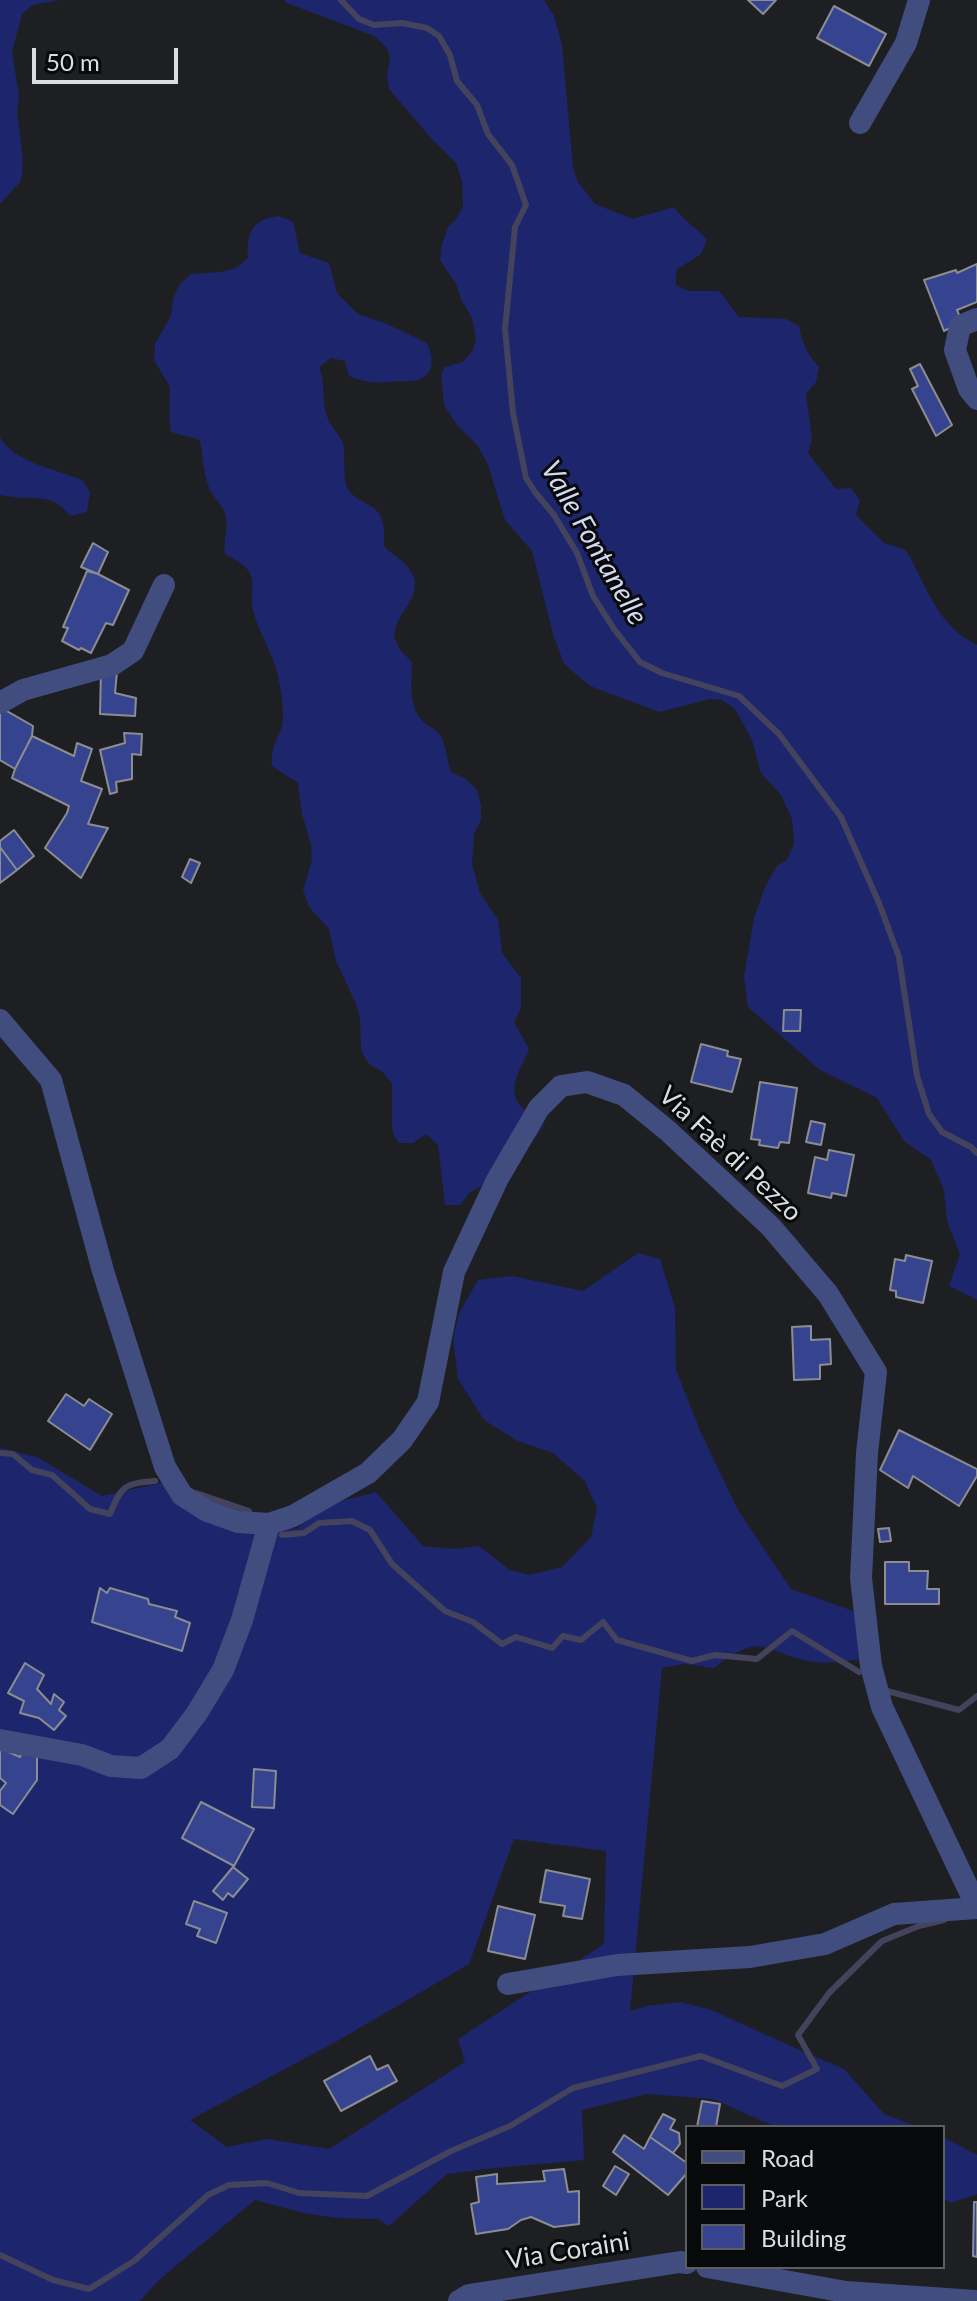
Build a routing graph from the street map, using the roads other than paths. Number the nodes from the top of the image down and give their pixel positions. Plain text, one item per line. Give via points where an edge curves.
1 (919, 0) edge
2 (860, 123) dead end
3 (977, 319) edge
4 (977, 399) edge
5 (164, 585) dead end
6 (0, 703) edge
7 (0, 1020) edge
8 (269, 1524) junction
9 (0, 1740) edge
10 (977, 1907) edge
11 (508, 1984) dead end
12 (685, 2263) edge
13 (717, 2269) edge
14 (858, 2297) edge
15 (459, 2301) edge
16 (975, 2301) edge

1 - 2 street via 906,43
3 - 4 street via 960,326 955,350
5 - 6 street via 133,651 112,665 23,690
7 - 8 street, Via Faè di Pezzo via 51,1080 103,1271 165,1467 182,1495 207,1511 238,1522
8 - 9 street via 223,1670 170,1749 141,1768
8 - 10 street, Via Faè di Pezzo via 368,1473 402,1440 428,1402 454,1272 497,1180 539,1108 561,1086 587,1082 624,1095 771,1227 828,1294 876,1372 861,1578 871,1666 882,1707
10 - 11 street via 894,1914 825,1944 750,1957 617,1965
12 - 15 street, Via Coraini via 469,2295
13 - 14 street
14 - 16 street

